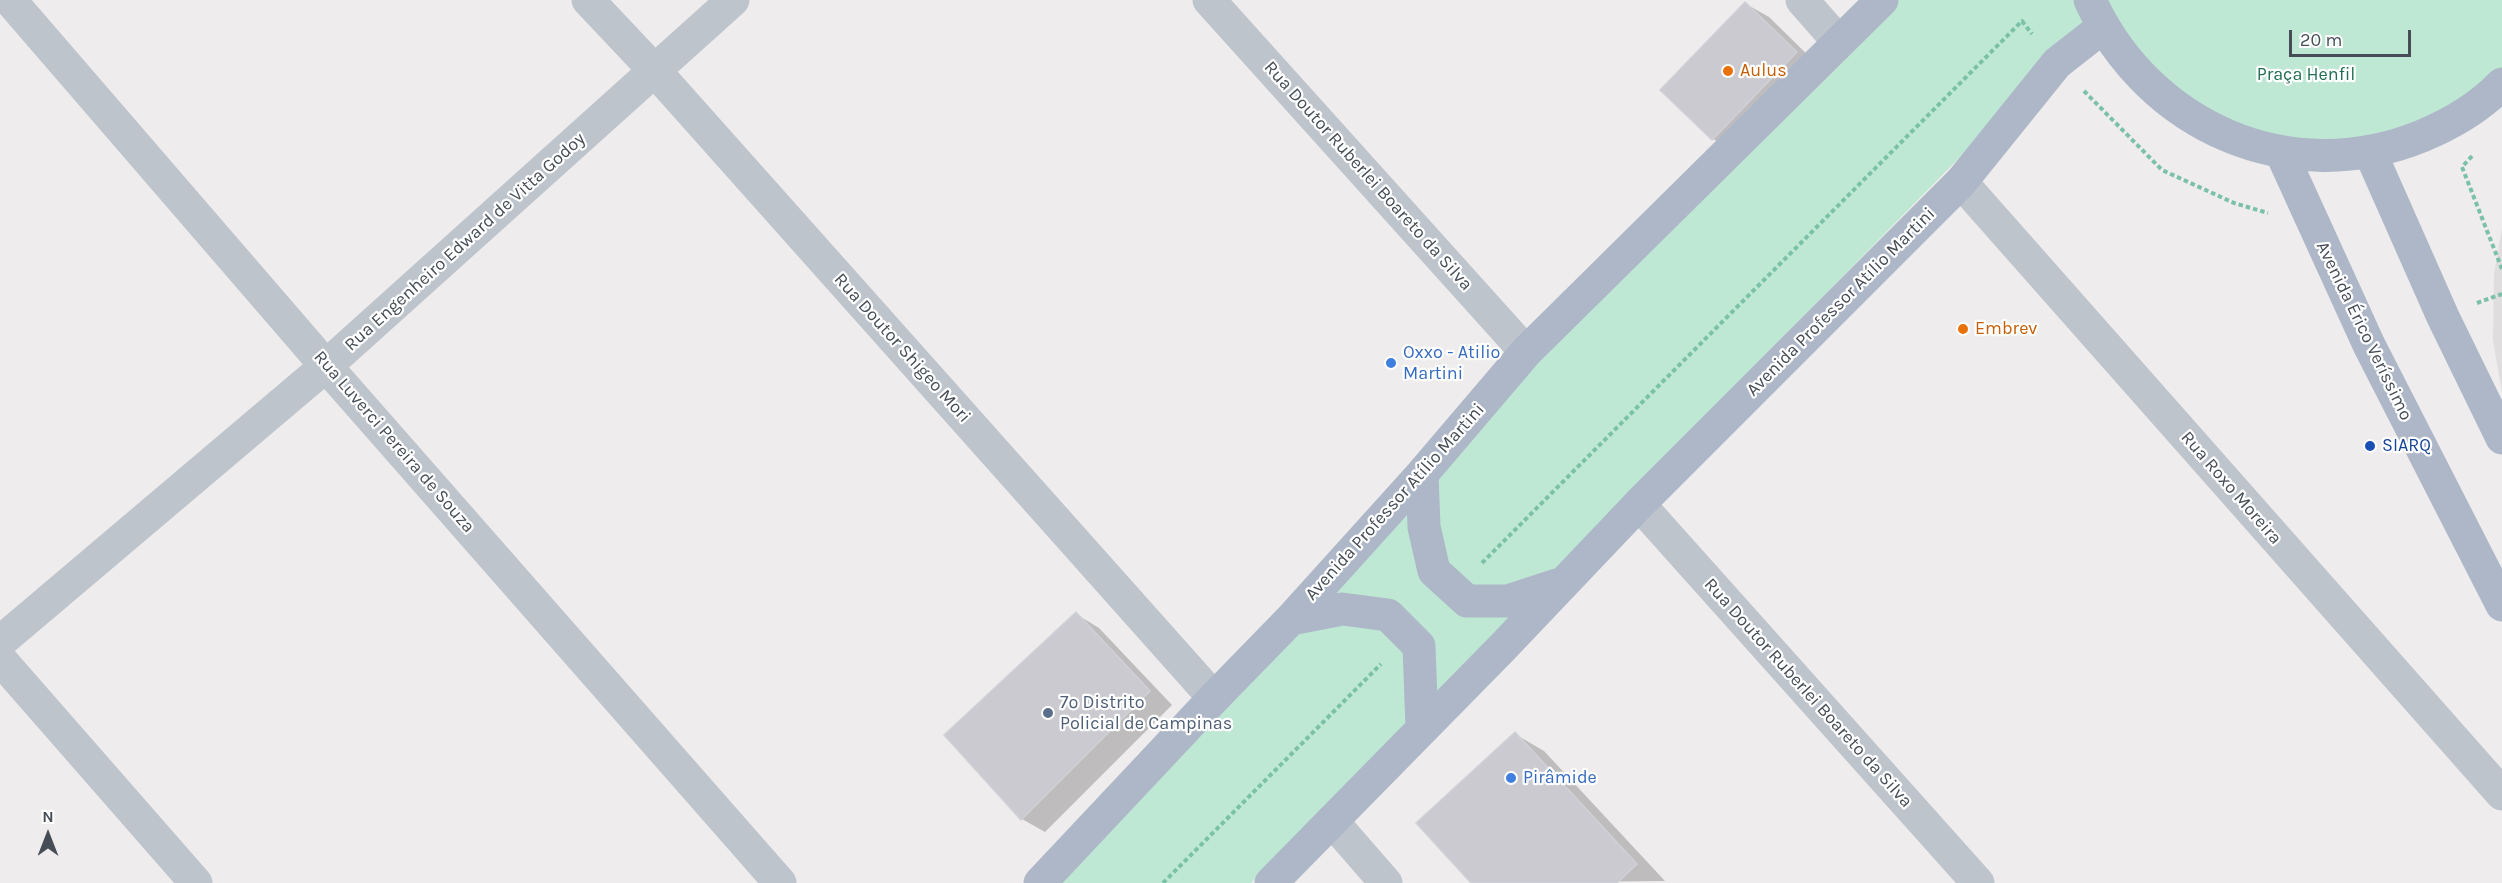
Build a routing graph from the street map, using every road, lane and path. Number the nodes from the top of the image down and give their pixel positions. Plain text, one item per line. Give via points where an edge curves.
1 (10, 0) edge
2 (588, 0) edge
3 (733, 0) edge
4 (1209, 0) edge
5 (1802, 0) edge
6 (1882, 0) edge
7 (2096, 13) edge
8 (1838, 41) junction
9 (2057, 63) junction
10 (655, 71) junction
11 (2502, 84) edge
12 (2478, 149) dead end
13 (2282, 152) junction
14 (2370, 152) junction
15 (1961, 182) junction
16 (2314, 225) junction
17 (2502, 269) edge
18 (2502, 294) edge
19 (2443, 317) junction
20 (1526, 352) junction
21 (326, 366) junction
22 (2502, 438) edge
23 (1422, 474) junction
24 (1639, 504) junction
25 (1561, 584) junction
26 (1455, 590) junction
27 (2502, 605) edge
28 (1291, 619) junction
29 (1409, 636) junction
30 (0, 642) edge
31 (0, 659) edge
32 (1214, 698) junction
33 (1422, 728) junction
34 (2502, 794) edge
35 (1332, 821) junction
36 (196, 883) edge
37 (780, 883) edge
38 (1040, 883) edge
39 (1163, 883) edge
40 (1271, 883) edge
41 (1386, 883) edge
42 (1977, 883) edge

1 - 21 street, Rua Luverci Pereira de Souza
2 - 10 street, Rua Doutor Shigeo Mori
3 - 10 street, Rua Engenheiro Edward de Vitta Godoy
4 - 20 street, Rua Doutor Ruberlei Boareto da Silva
5 - 8 street
6 - 8 main road, Avenida Professor Atílio Martini
7 - 9 main road, Avenida Professor Atílio Martini
7 - 13 main road via 2136,72 2178,109 2227,136
8 - 20 main road, Avenida Professor Atílio Martini
9 - 15 main road, Avenida Professor Atílio Martini
9 - 16 path via 2162,170 2234,203
9 - 26 path via 2022,21
10 - 21 street, Rua Engenheiro Edward de Vitta Godoy
10 - 32 street, Rua Doutor Shigeo Mori
11 - 14 main road via 2468,112 2437,130
12 - 17 path via 2462,166
13 - 14 main road
13 - 16 main road, Avenida Érico Veríssimo
14 - 19 main road
15 - 24 main road, Avenida Professor Atílio Martini
15 - 34 street, Rua Roxo Moreira
16 - 27 main road, Avenida Érico Veríssimo via 2383,374
18 - 19 path
19 - 22 main road
20 - 23 main road, Avenida Professor Atílio Martini
21 - 30 street, Rua Engenheiro Edward de Vitta Godoy
21 - 37 street, Rua Luverci Pereira de Souza
23 - 26 main road via 1424,527 1434,571
23 - 28 main road, Avenida Professor Atílio Martini
24 - 25 main road, Avenida Professor Atílio Martini
24 - 42 street, Rua Doutor Ruberlei Boareto da Silva
25 - 26 main road via 1508,602 1467,601
25 - 33 main road, Avenida Professor Atílio Martini
28 - 29 main road via 1342,609 1388,615
28 - 32 main road, Avenida Professor Atílio Martini
29 - 33 main road via 1419,646
29 - 39 path
31 - 36 street
32 - 38 main road, Avenida Professor Atílio Martini
33 - 35 main road, Avenida Professor Atílio Martini
35 - 40 main road, Avenida Professor Atílio Martini
35 - 41 street

